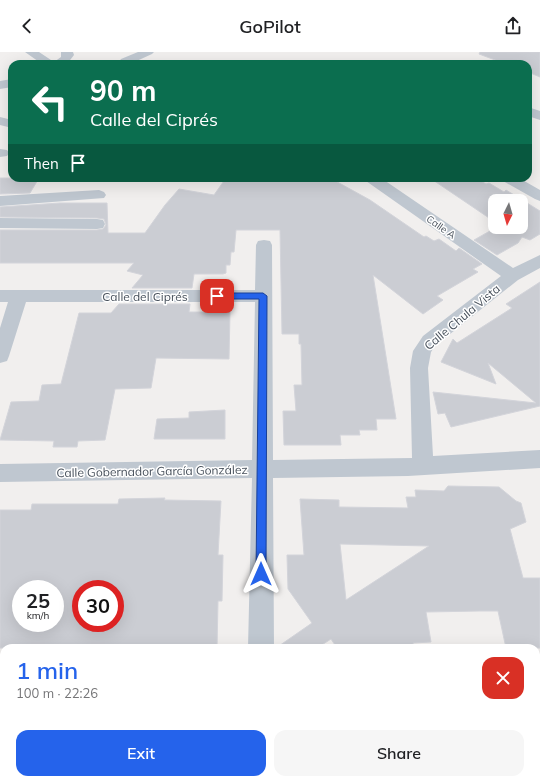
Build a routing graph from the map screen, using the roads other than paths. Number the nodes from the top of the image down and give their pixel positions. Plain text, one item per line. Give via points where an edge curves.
1 (31, 52) edge
2 (148, 52) edge
3 (44, 60) edge
4 (130, 60) edge
5 (376, 182) edge
6 (515, 182) edge
7 (99, 195) dead end
8 (540, 196) edge
9 (0, 201) edge
10 (0, 223) edge
11 (97, 224) dead end
12 (264, 245) dead end
13 (540, 261) edge
14 (512, 276) junction
15 (0, 296) edge
16 (19, 296) junction
17 (263, 296) junction
18 (0, 356) edge
19 (540, 459) edge
20 (423, 466) junction
21 (261, 469) junction
22 (0, 473) edge
23 (261, 644) edge

1 - 3 street
2 - 4 street
5 - 14 street, Calle A
6 - 8 street
7 - 9 street
10 - 11 street
12 - 17 street
13 - 14 street, Calle Chula Vista
14 - 20 street, Calle Chula Vista via 429,341 422,351 418,368
15 - 16 street, Calle del Ciprés
16 - 17 street, Calle del Ciprés
16 - 18 street
17 - 21 street
19 - 20 street, Calle Gobernador García González
20 - 21 street, Calle Gobernador García González
21 - 22 street, Calle Gobernador García González
21 - 23 street

